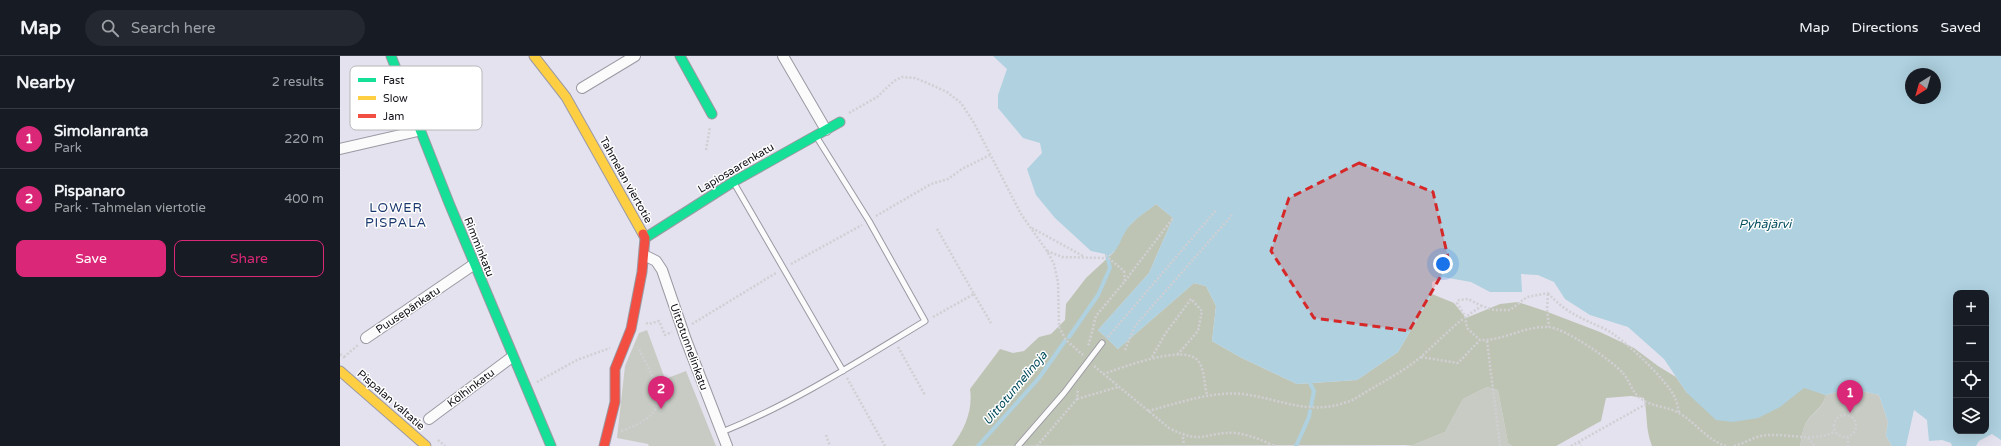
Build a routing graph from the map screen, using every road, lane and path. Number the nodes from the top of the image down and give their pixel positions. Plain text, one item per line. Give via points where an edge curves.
1 (391, 56) edge
2 (534, 56) edge
3 (635, 56) edge
4 (680, 56) edge
5 (783, 56) edge
6 (395, 66) edge
7 (582, 88) dead end
8 (712, 114) joint
9 (840, 122) joint
10 (826, 130) junction
11 (418, 131) joint
12 (816, 135) junction
13 (340, 149) edge
14 (706, 150) dead end
15 (990, 155) junction
16 (734, 182) junction
17 (1217, 209) dead end
18 (1232, 215) dead end
19 (1173, 218) dead end
20 (869, 221) junction
21 (936, 227) dead end
22 (1030, 227) junction
23 (645, 238) junction
24 (1047, 251) junction
25 (644, 255) junction
26 (1084, 257) junction
27 (473, 265) junction
28 (783, 269) junction
29 (1125, 282) junction
30 (1548, 293) junction
31 (974, 294) junction
32 (1482, 306) junction
33 (1465, 316) junction
34 (925, 321) junction
35 (991, 323) dead end
36 (649, 324) dead end
37 (690, 325) dead end
38 (1549, 327) junction
39 (675, 331) dead end
40 (366, 338) joint
41 (894, 340) junction
42 (1480, 340) junction
43 (1488, 340) junction
44 (1102, 343) joint
45 (637, 344) dead end
46 (1125, 350) dead end
47 (1178, 354) junction
48 (512, 356) junction
49 (1152, 357) junction
50 (1421, 357) junction
51 (344, 358) dead end
52 (577, 360) dead end
53 (1090, 362) junction
54 (843, 371) junction
55 (341, 373) edge
56 (1103, 374) junction
57 (551, 375) dead end
58 (1119, 387) junction
59 (925, 395) dead end
60 (1206, 395) junction
61 (1078, 399) dead end
62 (1648, 403) junction
63 (1148, 411) junction
64 (1679, 413) junction
65 (429, 418) dead end
66 (722, 432) junction
67 (1834, 432) junction
68 (617, 435) dead end
69 (826, 435) dead end
70 (1183, 437) junction
71 (1807, 437) junction
72 (1848, 437) junction
73 (1579, 442) junction
74 (426, 446) edge
75 (551, 446) edge
76 (604, 446) edge
77 (727, 446) edge
78 (830, 446) edge
79 (885, 446) edge
80 (1018, 446) edge
81 (1184, 446) edge
82 (1274, 446) edge
83 (1500, 446) edge
84 (1571, 446) edge
85 (1581, 446) edge
86 (1726, 446) edge
87 (1734, 446) edge
88 (1815, 446) edge
89 (1848, 446) edge

1 - 6 street, Rimminkatu
2 - 23 street, Tahmelan viertotie via 566,97
3 - 7 street
4 - 8 street
5 - 10 street
8 - 14 path
9 - 10 street, Lapiosaarenkatu
9 - 15 path via 877,97 894,81 902,77 915,78 947,92 961,103
10 - 12 street, Lapiosaarenkatu
11 - 13 street
11 - 27 street, Rimminkatu
12 - 16 street, Lapiosaarenkatu
12 - 20 lane
15 - 20 path via 948,179 931,184
15 - 22 path
16 - 23 street, Lapiosaarenkatu
16 - 28 lane
17 - 44 path
18 - 46 path via 1135,326
19 - 29 path
20 - 28 path
20 - 34 lane
21 - 31 path
22 - 24 path
22 - 26 path
23 - 25 street, Tahmelan viertotie
24 - 26 path via 1062,257
24 - 53 path via 1054,264 1058,282 1059,326 1066,340
25 - 66 street, Uittotunnelinkatu via 656,261 662,270
25 - 76 street, Tahmelan viertotie via 631,329 615,369 615,402
26 - 29 path via 1106,256 1124,271
27 - 40 street, Puusepänkatu
27 - 48 street, Rimminkatu
28 - 37 path
28 - 54 lane
29 - 53 path via 1096,316 1087,344
30 - 32 path via 1527,297 1510,310 1494,310
30 - 38 path
30 - 64 path via 1560,306 1575,316 1606,329 1627,345 1675,397
31 - 34 path
31 - 35 path
32 - 33 path
32 - 33 path via 1468,299 1459,300 1458,306
33 - 42 path via 1470,330
33 - 50 path
34 - 41 lane
36 - 39 path via 659,321 666,335
38 - 43 path via 1529,329
38 - 62 path via 1596,351 1623,373 1638,397
40 - 51 path, Puusepänkatu
41 - 54 lane
41 - 59 path
42 - 43 path
42 - 50 path via 1458,363
43 - 83 path
44 - 53 lane
45 - 68 path via 655,380 659,394 657,405 647,418
47 - 49 path
47 - 49 path via 1198,331 1202,311 1191,299 1164,334
47 - 60 path via 1194,357 1199,362
48 - 65 street, Kölhinkatu
48 - 75 street, Rimminkatu
49 - 56 path
50 - 60 path via 1349,402 1323,409 1243,394
52 - 57 path
53 - 56 path
53 - 80 lane
54 - 66 lane via 765,413
54 - 79 path
55 - 74 street, Pispalan valtatie
56 - 58 path
58 - 61 path
58 - 63 path
60 - 63 path
62 - 64 path
62 - 73 path
63 - 70 path
64 - 86 path via 1719,444
66 - 77 street, Uittotunnelinkatu
67 - 71 path via 1817,438
67 - 72 path via 1840,437
67 - 72 path via 1833,422 1844,414 1850,416 1856,425 1855,431
69 - 78 path
70 - 81 path
70 - 82 path via 1197,440 1236,433 1258,438
71 - 87 path via 1757,436 1744,444
71 - 88 path
72 - 89 path
73 - 84 path
73 - 85 path

